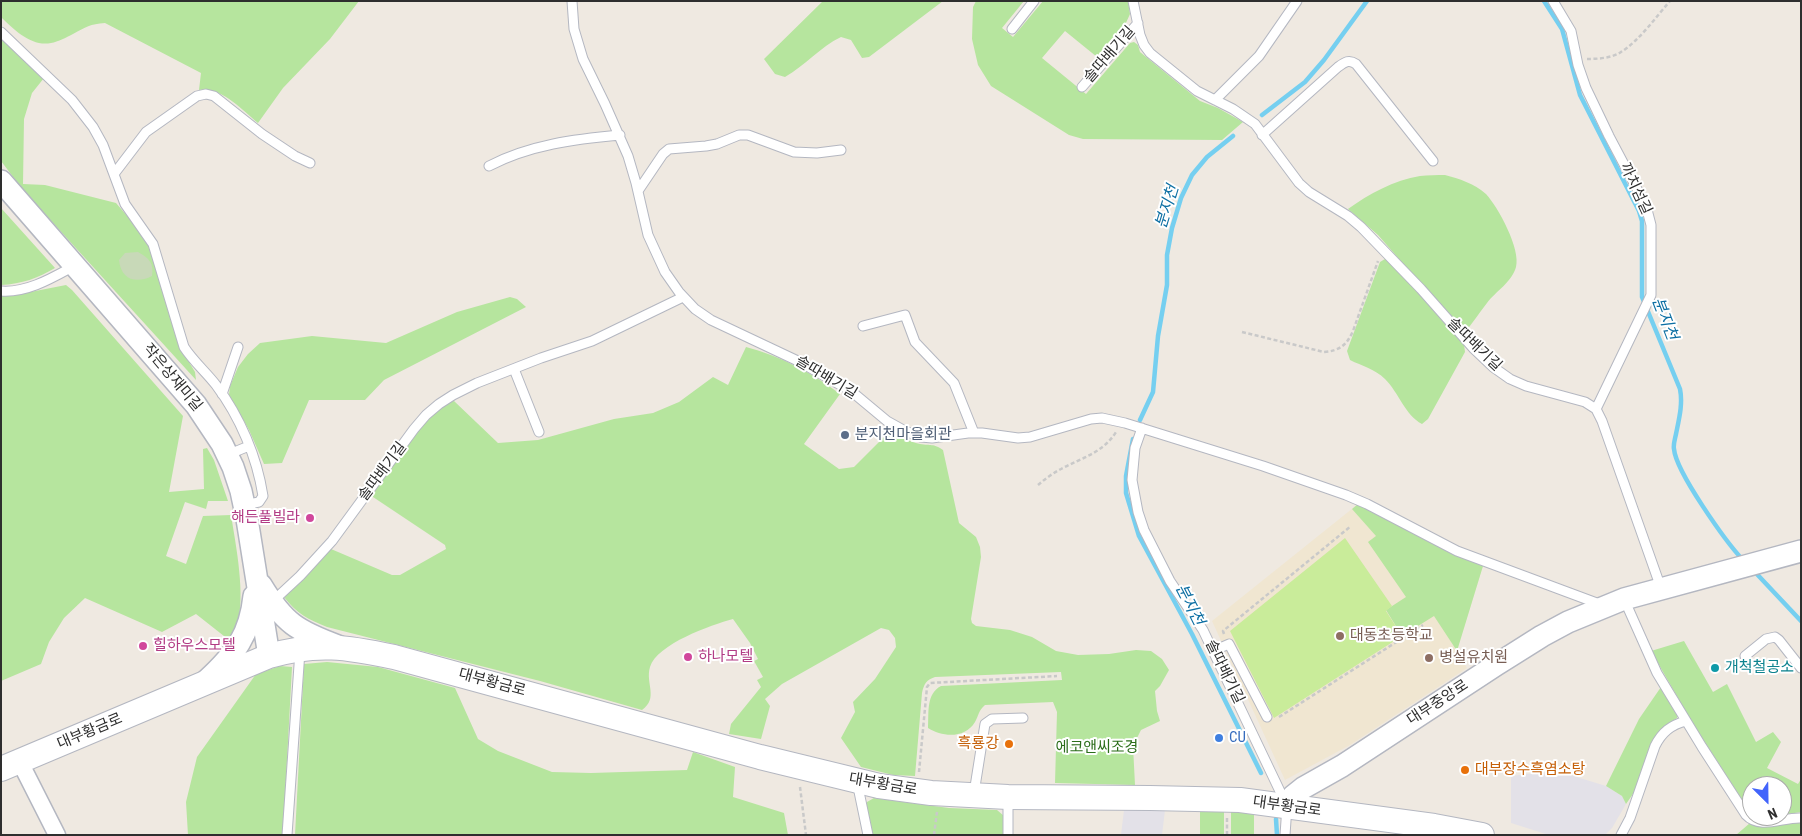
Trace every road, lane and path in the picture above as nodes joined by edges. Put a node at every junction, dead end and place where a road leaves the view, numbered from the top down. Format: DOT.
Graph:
graph roads {
  1 [pos="572,1"];
  2 [pos="1034,1"];
  3 [pos="1133,1"];
  4 [pos="1297,1"];
  5 [pos="1553,1"];
  6 [pos="1670,1"];
  7 [pos="1138,23"];
  8 [pos="1012,28"];
  9 [pos="1,32"];
  10 [pos="1577,56"];
  11 [pos="1082,87"];
  12 [pos="1215,100"];
  13 [pos="620,135"];
  14 [pos="1262,135"];
  15 [pos="841,150"];
  16 [pos="1433,162"];
  17 [pos="310,163"];
  18 [pos="489,166"];
  19 [pos="114,174"];
  20 [pos="1,181"];
  21 [pos="638,191"];
  22 [pos="1382,248"];
  23 [pos="74,266"];
  24 [pos="1,291"];
  25 [pos="683,297"];
  26 [pos="863,326"];
  27 [pos="1242,332"];
  28 [pos="238,346"];
  29 [pos="514,369"];
  30 [pos="222,394"];
  31 [pos="1596,409"];
  32 [pos="1121,422"];
  33 [pos="1142,428"];
  34 [pos="539,432"];
  35 [pos="974,433"];
  36 [pos="249,446"];
  37 [pos="227,455"];
  38 [pos="1038,485"];
  39 [pos="244,505"];
  40 [pos="1351,526"];
  41 [pos="1801,551"];
  42 [pos="256,576"];
  43 [pos="1661,588"];
  44 [pos="272,602"];
  45 [pos="1615,603"];
  46 [pos="1423,625"];
  47 [pos="1229,644"];
  48 [pos="341,647"];
  49 [pos="300,648"];
  50 [pos="1213,651"];
  51 [pos="269,656"];
  52 [pos="1745,656"];
  53 [pos="1801,668"];
  54 [pos="1057,676"];
  55 [pos="204,683"];
  56 [pos="1267,717"];
  57 [pos="1023,718"];
  58 [pos="1686,721"];
  59 [pos="11,766"];
  60 [pos="801,768"];
  61 [pos="857,781"];
  62 [pos="918,781"];
  63 [pos="940,794"];
  64 [pos="973,795"];
  65 [pos="1008,797"];
  66 [pos="1287,806"];
  67 [pos="1227,818"];
  68 [pos="1801,818"];
  69 [pos="57,835"];
  70 [pos="287,835"];
  71 [pos="806,835"];
  72 [pos="868,835"];
  73 [pos="934,835"];
  74 [pos="1008,835"];
  75 [pos="1227,835"];
  76 [pos="1285,835"];
  77 [pos="1482,835"];
  78 [pos="1621,835"];
  1 -- 13 [label="lane, 솔따배기길"];
  2 -- 8 [label="lane"];
  3 -- 7 [label="lane, 솔따배기길"];
  4 -- 12 [label="lane"];
  5 -- 10 [label="lane, 까치섬길"];
  6 -- 10 [label="path"];
  7 -- 11 [label="lane, 솔따배기길"];
  7 -- 12 [label="lane, 솔따배기길"];
  9 -- 19 [label="lane, 작은상재미길"];
  10 -- 31 [label="lane, 까치섬길"];
  12 -- 14 [label="lane, 솔따배기길"];
  13 -- 18 [label="lane"];
  13 -- 21 [label="lane, 솔따배기길"];
  14 -- 16 [label="lane"];
  14 -- 22 [label="lane, 솔따배기길"];
  15 -- 21 [label="lane"];
  17 -- 19 [label="lane"];
  19 -- 30 [label="lane, 작은상재미길"];
  20 -- 23 [label="street, 작은상재미길"];
  21 -- 25 [label="lane, 솔따배기길"];
  22 -- 27 [label="path"];
  22 -- 31 [label="lane, 솔따배기길"];
  23 -- 24 [label="lane"];
  23 -- 37 [label="street, 작은상재미길"];
  25 -- 29 [label="lane, 솔따배기길"];
  25 -- 35 [label="lane, 솔따배기길"];
  26 -- 35 [label="lane"];
  28 -- 30 [label="lane, 작은상재미길"];
  29 -- 34 [label="lane"];
  29 -- 44 [label="lane, 솔따배기길"];
  30 -- 36 [label="lane, 작은상재미길"];
  31 -- 43 [label="lane"];
  32 -- 33 [label="lane, 솔따배기길"];
  32 -- 35 [label="lane, 솔따배기길"];
  32 -- 38 [label="path"];
  33 -- 45 [label="lane, 솔따배기길"];
  33 -- 50 [label="lane, 솔따배기길"];
  36 -- 37 [label="lane"];
  36 -- 39 [label="lane, 작은상재미길"];
  37 -- 39 [label="street, 작은상재미길"];
  39 -- 42 [label="street, 작은상재미길"];
  40 -- 47 [label="path"];
  41 -- 43 [label="street, 대부중앙로"];
  42 -- 44 [label="street"];
  42 -- 51 [label="street, 작은상재미길"];
  42 -- 55 [label="street"];
  43 -- 45 [label="street, 대부중앙로"];
  44 -- 48 [label="street"];
  45 -- 58 [label="lane"];
  45 -- 66 [label="street, 대부중앙로"];
  46 -- 56 [label="path"];
  47 -- 50 [label="lane"];
  47 -- 56 [label="lane"];
  48 -- 49 [label="main road, 대부황금로"];
  48 -- 60 [label="main road, 대부황금로"];
  49 -- 51 [label="main road, 대부황금로"];
  49 -- 70 [label="lane"];
  50 -- 66 [label="lane, 솔따배기길"];
  51 -- 55 [label="main road, 대부황금로"];
  52 -- 53 [label="lane"];
  54 -- 62 [label="path"];
  55 -- 59 [label="main road, 대부황금로"];
  57 -- 64 [label="lane"];
  58 -- 68 [label="lane"];
  58 -- 78 [label="lane"];
  59 -- 69 [label="street, 대부황금로"];
  60 -- 61 [label="main road, 대부황금로"];
  60 -- 71 [label="path"];
  61 -- 63 [label="main road, 대부황금로"];
  61 -- 72 [label="lane"];
  63 -- 64 [label="main road, 대부황금로"];
  63 -- 73 [label="path"];
  64 -- 65 [label="main road, 대부황금로"];
  65 -- 66 [label="main road, 대부황금로"];
  65 -- 74 [label="lane"];
  66 -- 76 [label="lane"];
  66 -- 77 [label="main road, 대부황금로"];
  67 -- 75 [label="path"];
}
